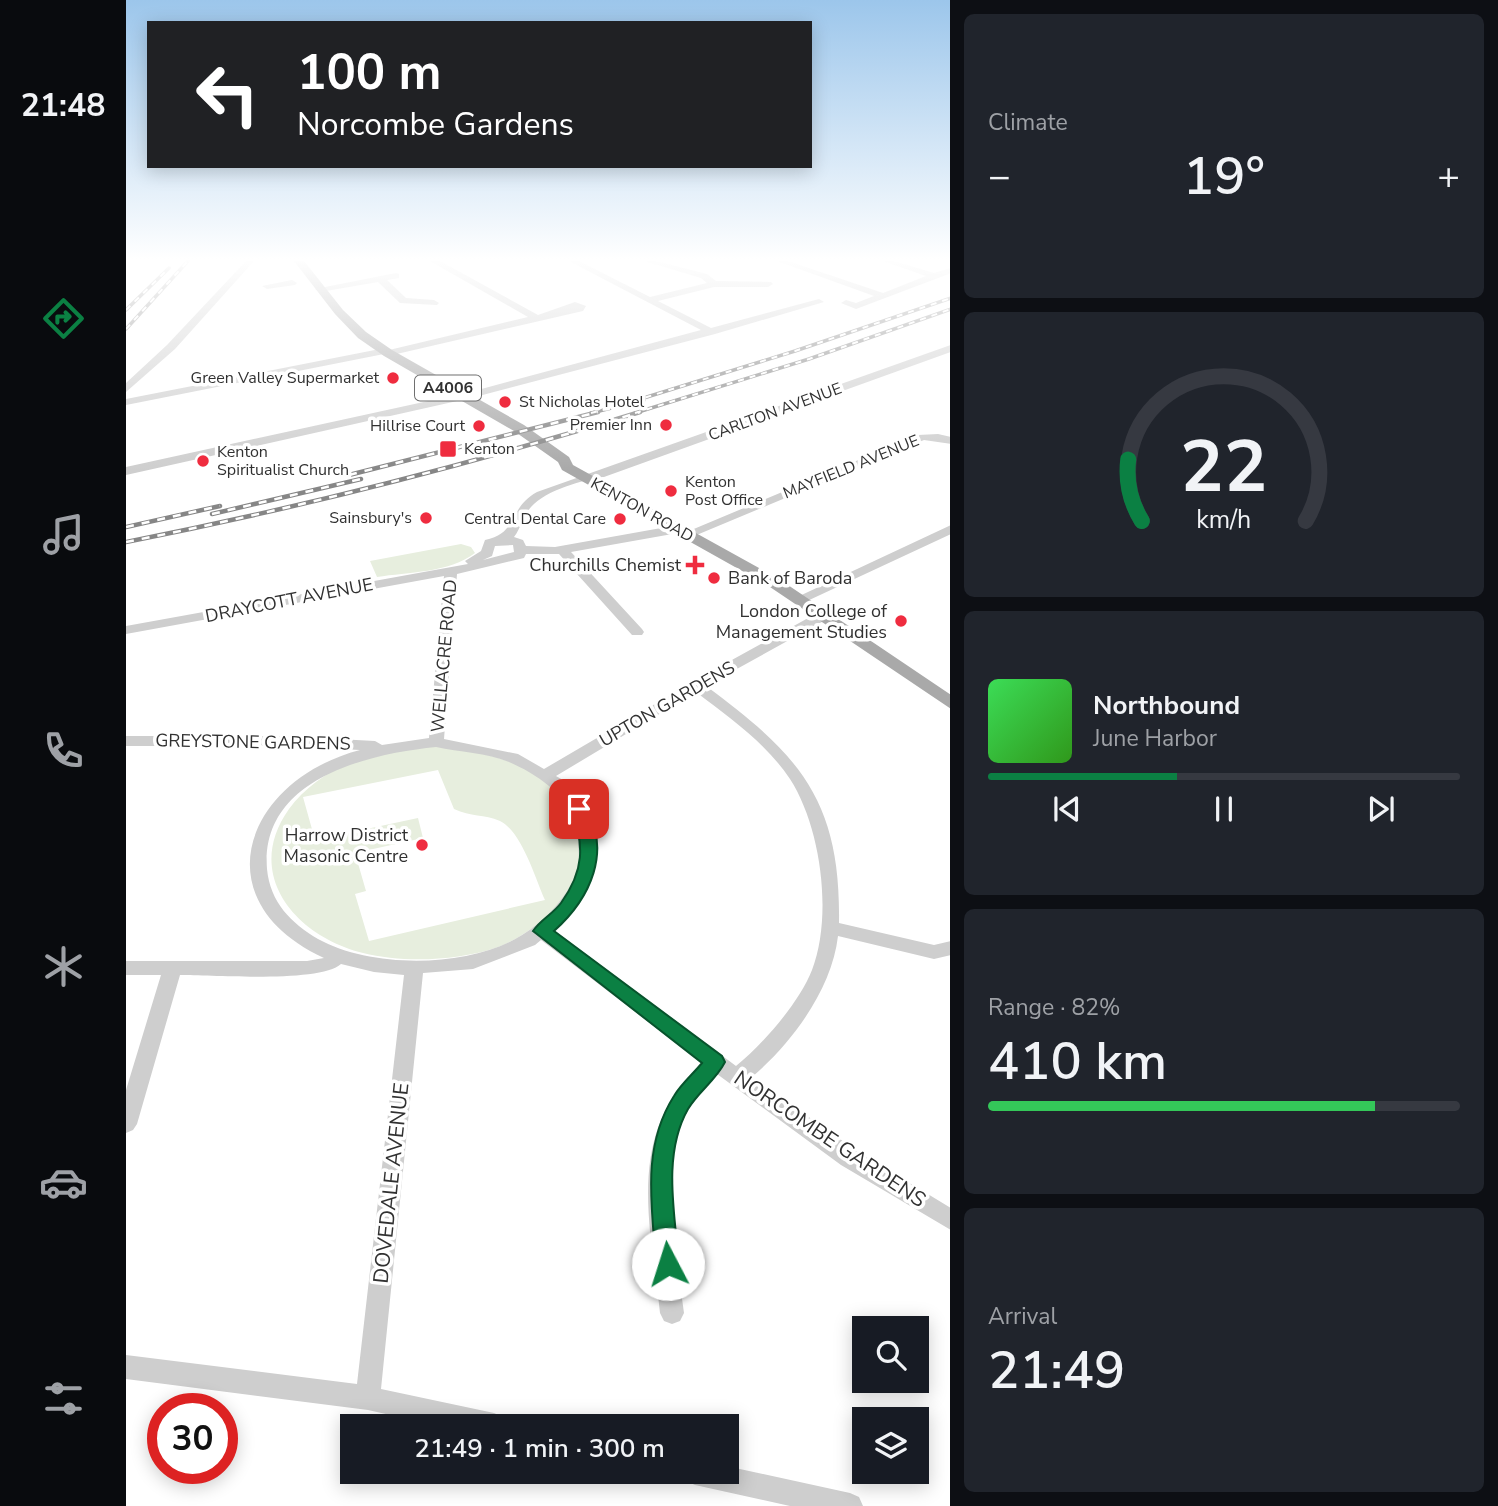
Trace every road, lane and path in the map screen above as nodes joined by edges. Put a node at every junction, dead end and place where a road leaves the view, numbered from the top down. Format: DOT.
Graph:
graph roads {
  1 [pos="186,331"];
  2 [pos="361,331"];
  3 [pos="478,331"];
  4 [pos="712,332"];
  5 [pos="950,348"];
  6 [pos="387,352"];
  7 [pos="126,388"];
  8 [pos="463,397"];
  9 [pos="126,402"];
  10 [pos="950,441"];
  11 [pos="565,464"];
  12 [pos="126,471"];
  13 [pos="596,478"];
  14 [pos="552,489"];
  15 [pos="950,529"];
  16 [pos="678,530"];
  17 [pos="695,531"];
  18 [pos="936,535"];
  19 [pos="503,540"];
  20 [pos="950,545"];
  21 [pos="520,547"];
  22 [pos="562,550"];
  23 [pos="487,553"];
  24 [pos="725,554"];
  25 [pos="501,558"];
  26 [pos="452,573"];
  27 [pos="800,599"];
  28 [pos="824,615"];
  29 [pos="126,630"];
  30 [pos="637,632"];
  31 [pos="697,686"];
  32 [pos="950,704"];
  33 [pos="126,741"];
  34 [pos="436,742"];
  35 [pos="379,748"];
  36 [pos="547,775"];
  37 [pos="828,926"];
  38 [pos="542,931"];
  39 [pos="950,948"];
  40 [pos="338,956"];
  41 [pos="126,968"];
  42 [pos="173,968"];
  43 [pos="414,969"];
  44 [pos="715,1062"];
  45 [pos="738,1077"];
  46 [pos="126,1124"];
  47 [pos="950,1220"];
  48 [pos="671,1313"];
  49 [pos="126,1367"];
  50 [pos="368,1398"];
  51 [pos="440,1414"];
  52 [pos="739,1482"];
  53 [pos="850,1506"];
  1 -- 7 [label="street"];
  2 -- 6 [label="main road, KENTON ROAD / A4006"];
  3 -- 6 [label="street"];
  4 -- 8 [label="street"];
  5 -- 13 [label="street, CARLTON AVENUE"];
  6 -- 8 [label="main road, KENTON ROAD / A4006"];
  6 -- 9 [label="street"];
  8 -- 11 [label="main road, KENTON ROAD / A4006"];
  8 -- 12 [label="street"];
  10 -- 17 [label="street, MAYFIELD AVENUE"];
  11 -- 13 [label="main road, KENTON ROAD / A4006"];
  11 -- 14 [label="street"];
  13 -- 14 [label="street"];
  13 -- 16 [label="main road, KENTON ROAD / A4006"];
  13 -- 17 [label="main road, KENTON ROAD / A4006"];
  13 -- 21 [label="street"];
  14 -- 19 [label="street"];
  15 -- 18 [label="street"];
  16 -- 22 [label="street, DRAYCOTT AVENUE"];
  16 -- 24 [label="main road, KENTON ROAD / A4006"];
  17 -- 24 [label="main road, KENTON ROAD / A4006"];
  18 -- 20 [label="street"];
  18 -- 27 [label="street"];
  19 -- 21 [label="street, DRAYCOTT AVENUE"];
  19 -- 23 [label="street, DRAYCOTT AVENUE"];
  21 -- 22 [label="street, DRAYCOTT AVENUE"];
  21 -- 25 [label="street, DRAYCOTT AVENUE"];
  22 -- 30 [label="street"];
  23 -- 25 [label="street"];
  23 -- 26 [label="street, DRAYCOTT AVENUE"];
  24 -- 27 [label="main road, KENTON ROAD / A4006"];
  25 -- 26 [label="street, DRAYCOTT AVENUE"];
  26 -- 29 [label="street, DRAYCOTT AVENUE"];
  26 -- 34 [label="street, WELLACRE ROAD"];
  27 -- 28 [label="main road, KENTON ROAD / A4006"];
  28 -- 31 [label="street, UPTON GARDENS"];
  28 -- 32 [label="main road, KENTON ROAD / A4006"];
  31 -- 36 [label="street, UPTON GARDENS"];
  31 -- 37 [label="street"];
  33 -- 35 [label="street, GREYSTONE GARDENS"];
  34 -- 35 [label="street"];
  34 -- 36 [label="street"];
  35 -- 40 [label="street"];
  36 -- 38 [label="street"];
  37 -- 39 [label="street"];
  37 -- 45 [label="street"];
  38 -- 43 [label="street"];
  38 -- 44 [label="street, NORCOMBE GARDENS"];
  40 -- 42 [label="street"];
  40 -- 43 [label="street"];
  41 -- 42 [label="street"];
  42 -- 46 [label="street"];
  43 -- 50 [label="street, DOVEDALE AVENUE"];
  44 -- 45 [label="street, NORCOMBE GARDENS"];
  44 -- 48 [label="street"];
  45 -- 47 [label="street, NORCOMBE GARDENS"];
  49 -- 50 [label="street"];
  50 -- 51 [label="street"];
  52 -- 53 [label="street"];
}
